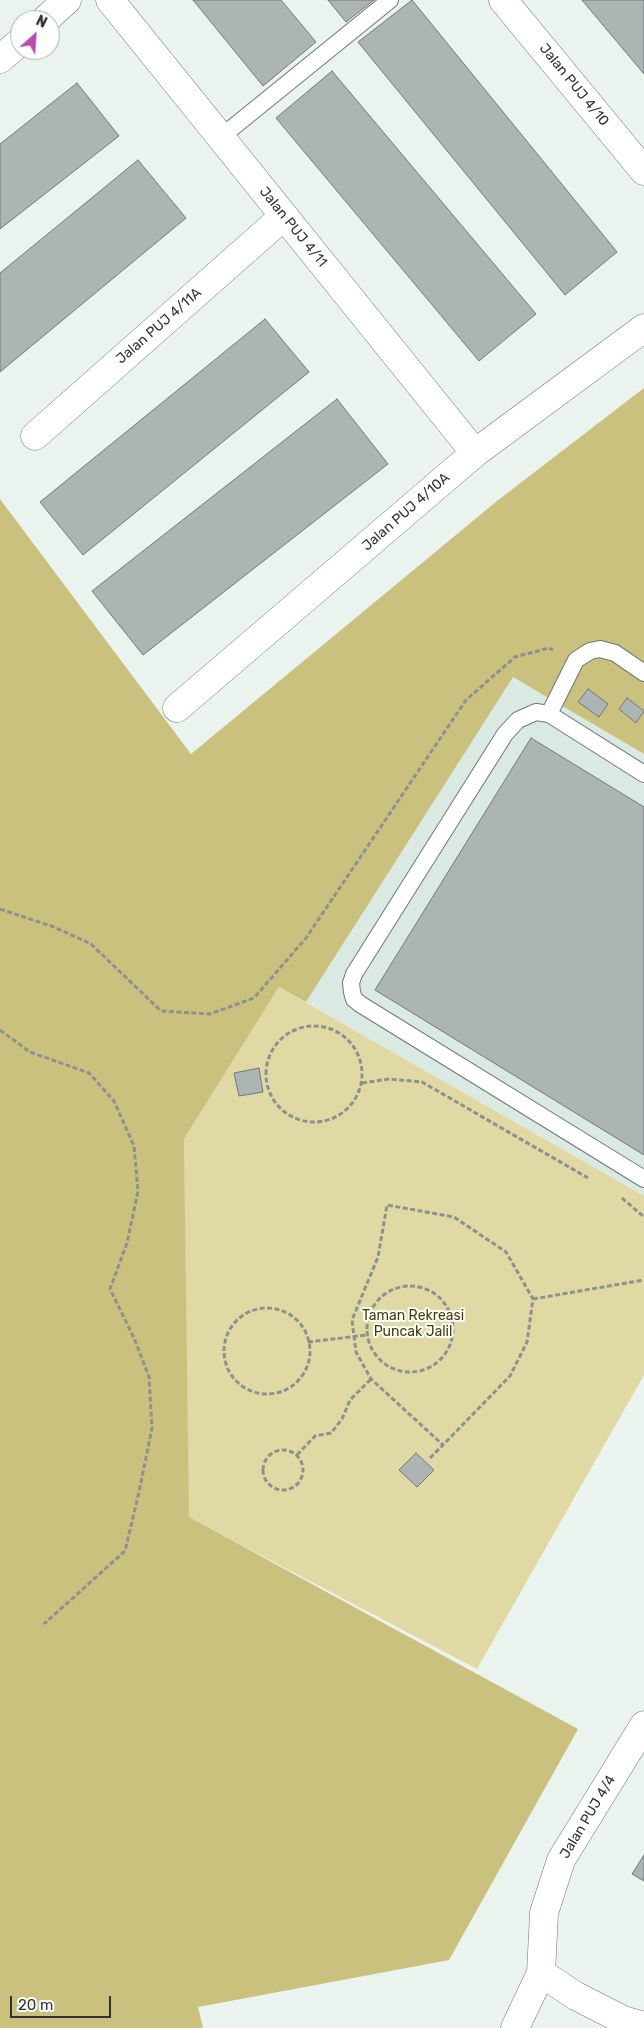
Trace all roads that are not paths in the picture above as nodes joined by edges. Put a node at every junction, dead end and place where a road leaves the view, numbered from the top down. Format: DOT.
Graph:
graph roads {
  1 [pos="68,0"];
  2 [pos="110,0"];
  3 [pos="390,0"];
  4 [pos="503,0"];
  5 [pos="56,10"];
  6 [pos="10,50"];
  7 [pos="0,59"];
  8 [pos="221,137"];
  9 [pos="644,171"];
  10 [pos="284,216"];
  11 [pos="644,328"];
  12 [pos="35,436"];
  13 [pos="475,453"];
  14 [pos="644,673"];
  15 [pos="177,708"];
  16 [pos="549,714"];
  17 [pos="644,774"];
  18 [pos="644,1180"];
  19 [pos="644,1726"];
  20 [pos="541,1973"];
  21 [pos="644,2026"];
  22 [pos="515,2028"];
  1 -- 5 [label="street"];
  2 -- 8 [label="street, Jalan PUJ 4/11"];
  3 -- 8 [label="lane"];
  4 -- 9 [label="street, Jalan PUJ 4/10"];
  6 -- 7 [label="street"];
  8 -- 10 [label="street, Jalan PUJ 4/11"];
  10 -- 12 [label="street, Jalan PUJ 4/11A"];
  10 -- 13 [label="street, Jalan PUJ 4/11"];
  11 -- 13 [label="street, Jalan PUJ 4/10A"];
  13 -- 15 [label="street, Jalan PUJ 4/10A"];
  14 -- 16 [label="lane"];
  16 -- 17 [label="lane"];
  16 -- 18 [label="lane"];
  19 -- 20 [label="street, Jalan PUJ 4/4"];
  20 -- 21 [label="street"];
  20 -- 22 [label="street"];
}
